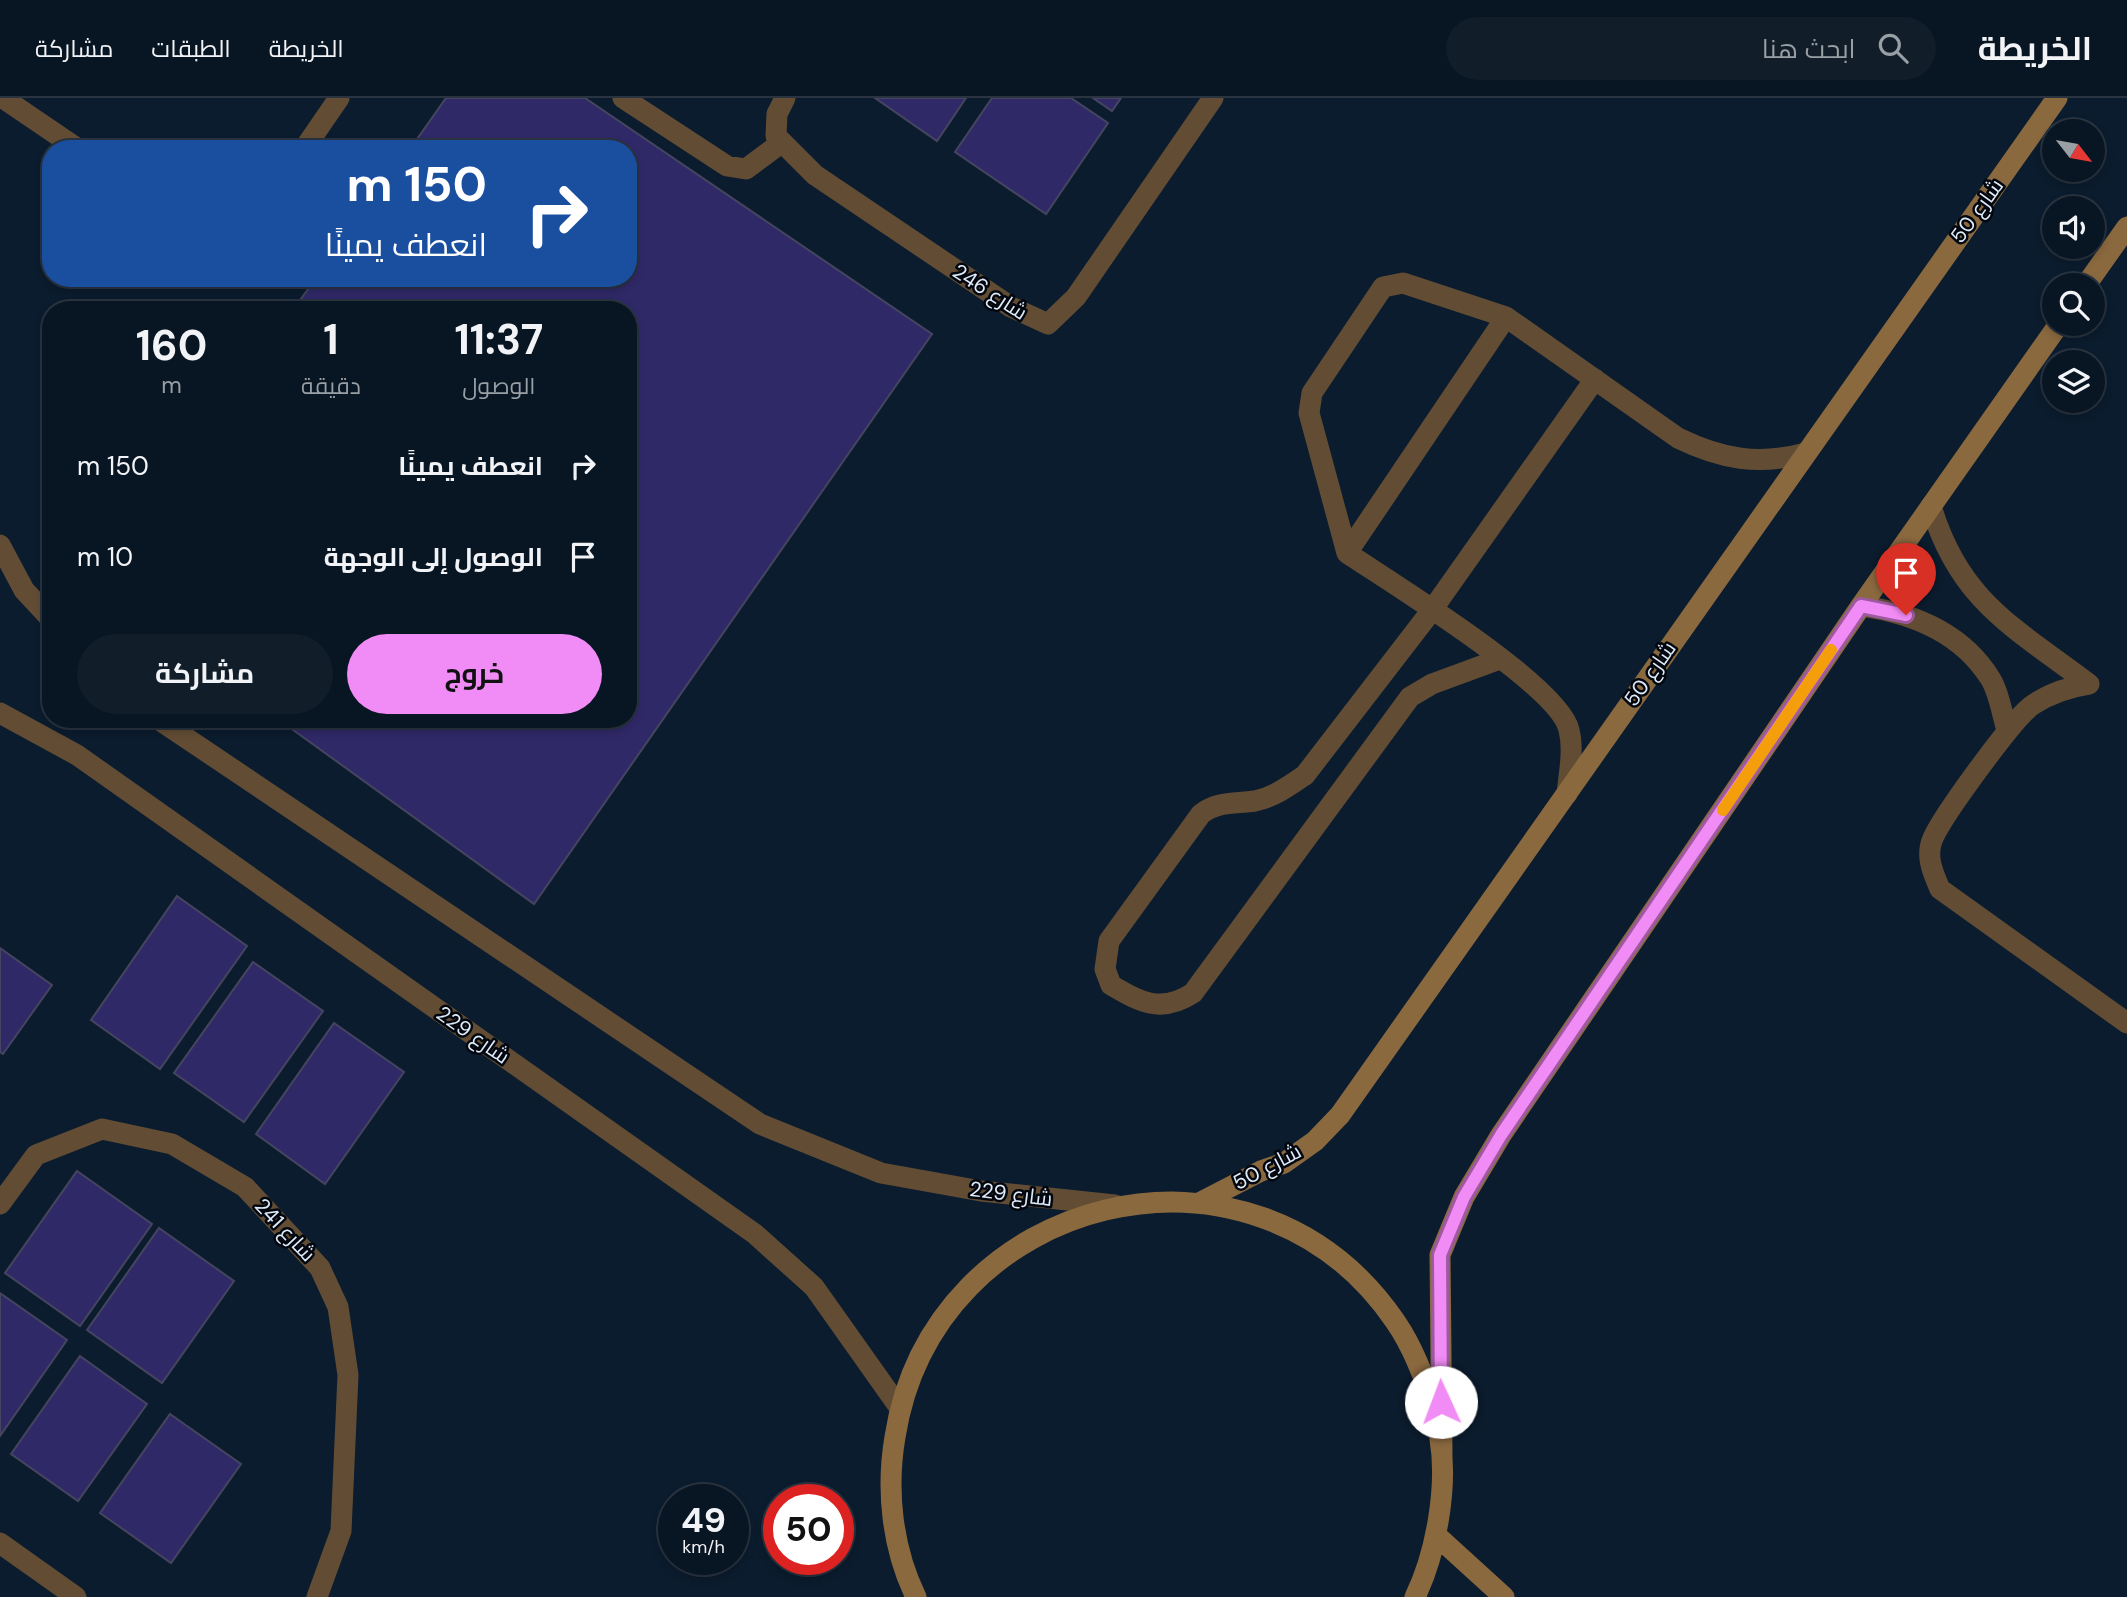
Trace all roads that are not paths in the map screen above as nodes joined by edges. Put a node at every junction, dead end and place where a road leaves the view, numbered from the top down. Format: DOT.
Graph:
graph roads {
  1 [pos="3,98"];
  2 [pos="339,98"];
  3 [pos="622,98"];
  4 [pos="785,98"];
  5 [pos="1213,98"];
  6 [pos="2057,98"];
  7 [pos="65,140"];
  8 [pos="310,140"];
  9 [pos="781,143"];
  10 [pos="2127,227"];
  11 [pos="2094,273"];
  12 [pos="1506,317"];
  13 [pos="2051,336"];
  14 [pos="1595,379"];
  15 [pos="1805,453"];
  16 [pos="1931,506"];
  17 [pos="0,545"];
  18 [pos="1347,553"];
  19 [pos="1861,606"];
  20 [pos="42,609"];
  21 [pos="1432,610"];
  22 [pos="1500,659"];
  23 [pos="0,713"];
  24 [pos="171,728"];
  25 [pos="2007,730"];
  26 [pos="1567,794"];
  27 [pos="2127,1023"];
  28 [pos="1200,1202"];
  29 [pos="0,1204"];
  30 [pos="1115,1205"];
  31 [pos="899,1407"];
  32 [pos="1442,1453"];
  33 [pos="1437,1536"];
  34 [pos="0,1543"];
  35 [pos="914,1596"];
  36 [pos="76,1597"];
  37 [pos="317,1597"];
  38 [pos="1415,1597"];
  39 [pos="1504,1597"];
  1 -- 7 [label="street"];
  2 -- 8 [label="street"];
  3 -- 9 [label="street"];
  4 -- 9 [label="street"];
  5 -- 9 [label="street, شارع 246"];
  6 -- 15 [label="main road, شارع 50"];
  10 -- 11 [label="main road"];
  12 -- 14 [label="street"];
  12 -- 18 [label="street"];
  12 -- 18 [label="street"];
  13 -- 16 [label="main road"];
  14 -- 15 [label="street"];
  14 -- 21 [label="street"];
  15 -- 26 [label="main road, شارع 50"];
  16 -- 19 [label="main road"];
  16 -- 25 [label="street"];
  17 -- 20 [label="street"];
  18 -- 21 [label="street"];
  19 -- 25 [label="street"];
  19 -- 32 [label="main road"];
  21 -- 22 [label="street"];
  21 -- 22 [label="street"];
  22 -- 26 [label="street"];
  23 -- 31 [label="street, شارع 229"];
  24 -- 30 [label="street, شارع 229"];
  25 -- 27 [label="street"];
  26 -- 28 [label="main road, شارع 50"];
  28 -- 30 [label="main road"];
  28 -- 32 [label="main road"];
  29 -- 37 [label="street, شارع 241"];
  30 -- 31 [label="main road"];
  31 -- 35 [label="main road"];
  32 -- 33 [label="main road"];
  33 -- 38 [label="main road"];
  33 -- 39 [label="main road"];
  34 -- 36 [label="street"];
}
